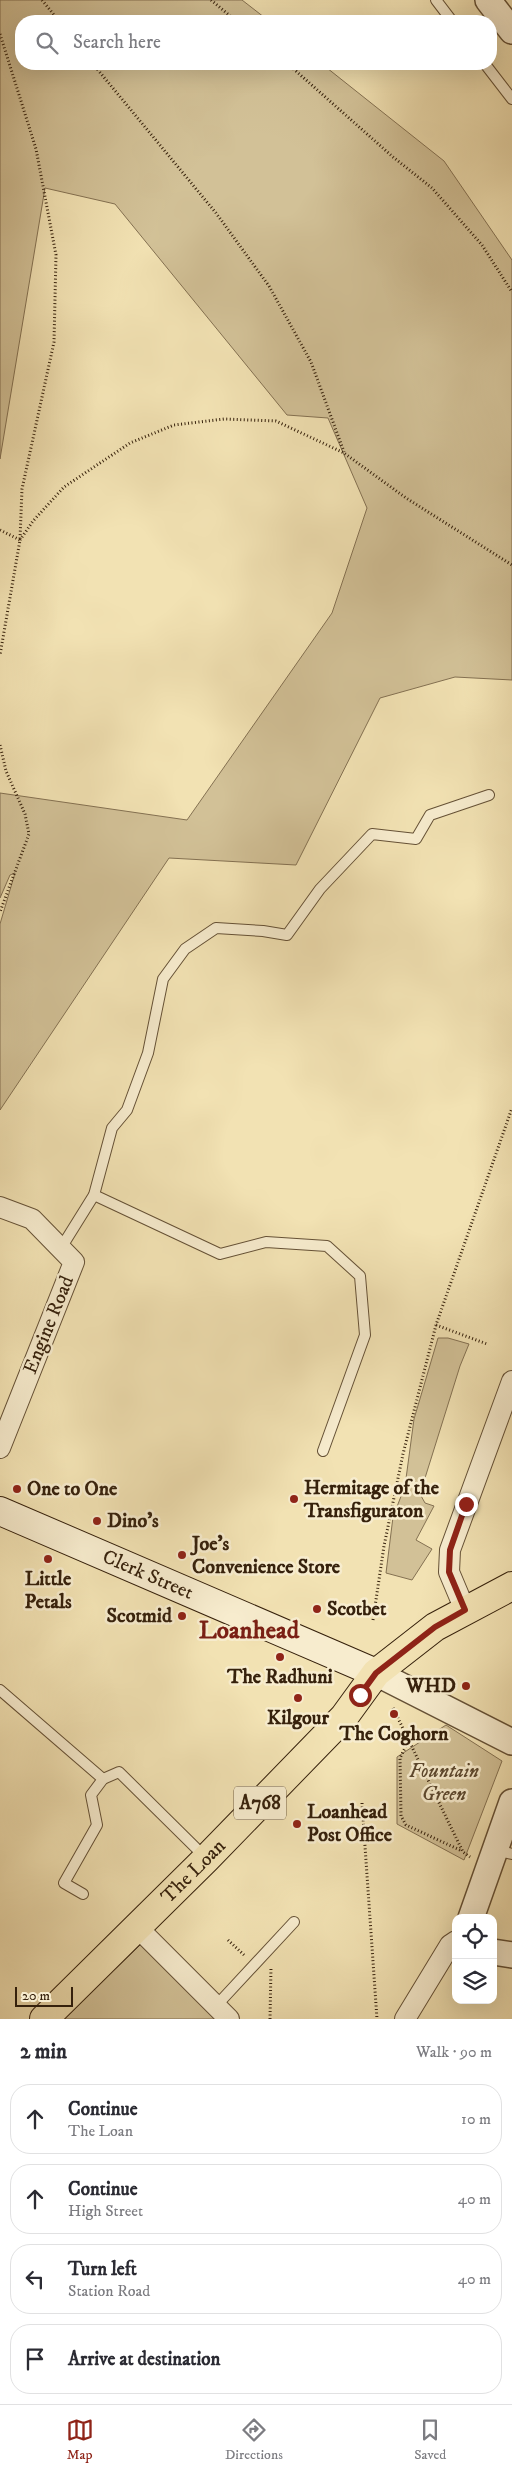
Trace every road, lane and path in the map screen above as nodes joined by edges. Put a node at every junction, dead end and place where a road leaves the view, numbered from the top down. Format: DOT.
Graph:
graph roads {
  1 [pos="42,0"];
  2 [pos="211,0"];
  3 [pos="436,0"];
  4 [pos="488,0"];
  5 [pos="54,15"];
  6 [pos="229,15"];
  7 [pos="447,15"];
  8 [pos="512,32"];
  9 [pos="0,34"];
  10 [pos="99,70"];
  11 [pos="295,70"];
  12 [pos="490,70"];
  13 [pos="512,99"];
  14 [pos="512,292"];
  15 [pos="344,453"];
  16 [pos="0,530"];
  17 [pos="20,540"];
  18 [pos="512,565"];
  19 [pos="0,656"];
  20 [pos="0,745"];
  21 [pos="489,795"];
  22 [pos="0,912"];
  23 [pos="512,1108"];
  24 [pos="94,1195"];
  25 [pos="0,1207"];
  26 [pos="61,1248"];
  27 [pos="436,1325"];
  28 [pos="487,1344"];
  29 [pos="512,1381"];
  30 [pos="0,1448"];
  31 [pos="322,1451"];
  32 [pos="0,1511"];
  33 [pos="512,1586"];
  34 [pos="465,1610"];
  35 [pos="373,1620"];
  36 [pos="376,1673"];
  37 [pos="0,1690"];
  38 [pos="393,1706"];
  39 [pos="410,1739"];
  40 [pos="512,1742"];
  41 [pos="103,1779"];
  42 [pos="512,1802"];
  43 [pos="362,1803"];
  44 [pos="463,1852"];
  45 [pos="504,1852"];
  46 [pos="206,1859"];
  47 [pos="487,1873"];
  48 [pos="83,1894"];
  49 [pos="472,1914"];
  50 [pos="294,1922"];
  51 [pos="137,1927"];
  52 [pos="228,1940"];
  53 [pos="452,1944"];
  54 [pos="271,1947"];
  55 [pos="497,1953"];
  56 [pos="512,1956"];
  57 [pos="254,1965"];
  58 [pos="222,2012"];
  59 [pos="44,2019"];
  60 [pos="270,2019"];
  61 [pos="377,2019"];
  62 [pos="405,2019"];
  1 -- 5 [label="path"];
  2 -- 6 [label="path"];
  3 -- 7 [label="lane"];
  4 -- 8 [label="street"];
  9 -- 17 [label="path"];
  10 -- 15 [label="path"];
  11 -- 14 [label="path"];
  12 -- 13 [label="lane"];
  15 -- 17 [label="path"];
  15 -- 18 [label="path"];
  16 -- 17 [label="path"];
  17 -- 19 [label="path"];
  20 -- 22 [label="path"];
  21 -- 24 [label="lane"];
  23 -- 27 [label="path"];
  24 -- 26 [label="lane"];
  24 -- 31 [label="lane"];
  25 -- 26 [label="street, Engine Road"];
  26 -- 30 [label="street, Engine Road"];
  27 -- 28 [label="path"];
  27 -- 35 [label="path"];
  29 -- 34 [label="street"];
  32 -- 36 [label="main road, Clerk Street"];
  33 -- 34 [label="main road, A768"];
  34 -- 36 [label="main road, A768"];
  36 -- 40 [label="street, Clerk Street"];
  36 -- 46 [label="main road, The Loan / A768"];
  37 -- 41 [label="lane"];
  38 -- 39 [label="path"];
  39 -- 44 [label="path"];
  39 -- 44 [label="path"];
  41 -- 46 [label="lane"];
  41 -- 48 [label="lane"];
  42 -- 45 [label="street"];
  43 -- 61 [label="path"];
  44 -- 47 [label="path"];
  45 -- 47 [label="street"];
  46 -- 51 [label="main road, The Loan / A768"];
  47 -- 49 [label="street"];
  50 -- 54 [label="lane"];
  51 -- 58 [label="street"];
  51 -- 59 [label="main road, The Loan / A768"];
  52 -- 57 [label="path"];
  53 -- 62 [label="street"];
  54 -- 57 [label="lane"];
  54 -- 60 [label="path"];
  55 -- 56 [label="street"];
  57 -- 58 [label="lane"];
}
